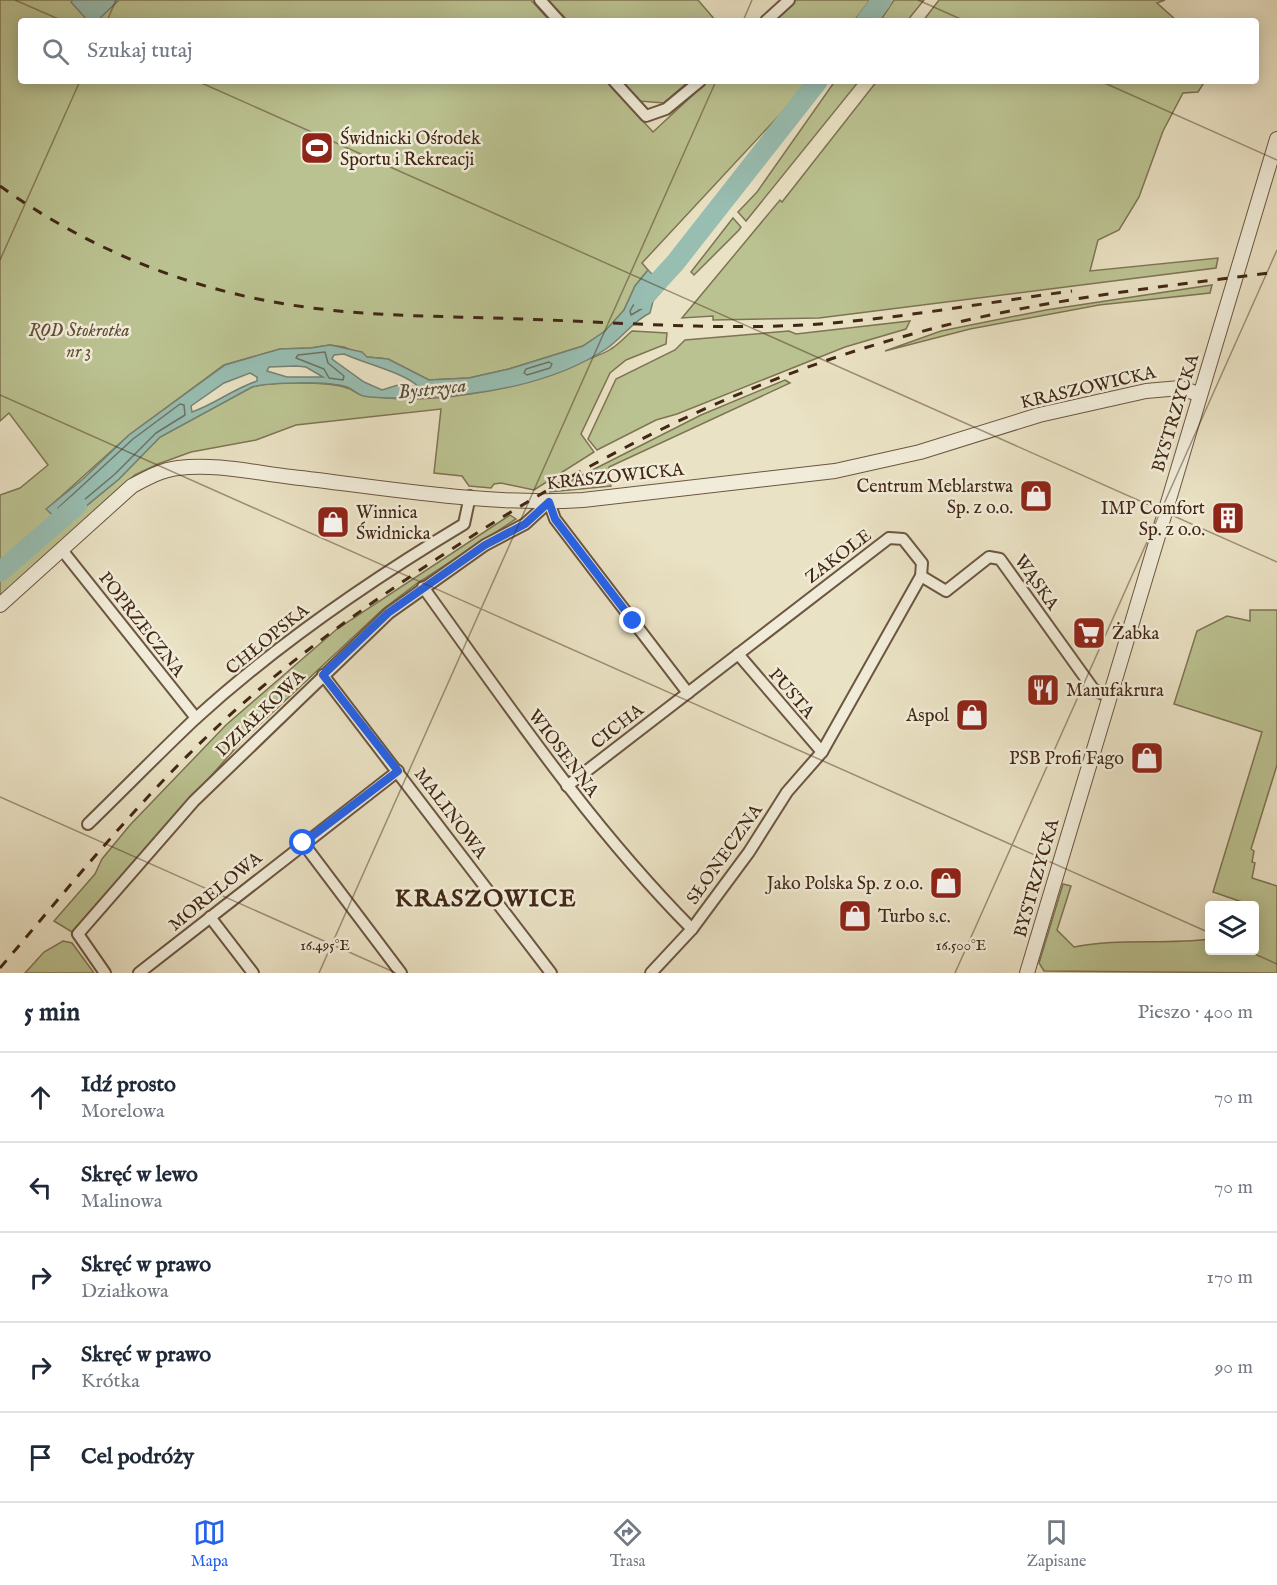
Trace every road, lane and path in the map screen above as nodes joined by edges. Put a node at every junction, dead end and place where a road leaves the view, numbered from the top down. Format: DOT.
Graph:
graph roads {
  1 [pos="540,0"];
  2 [pos="789,0"];
  3 [pos="556,18"];
  4 [pos="769,18"];
  5 [pos="617,84"];
  6 [pos="696,84"];
  7 [pos="1277,139"];
  8 [pos="1199,394"];
  9 [pos="470,496"];
  10 [pos="549,502"];
  11 [pos="62,550"];
  12 [pos="921,576"];
  13 [pos="423,587"];
  14 [pos="0,605"];
  15 [pos="738,654"];
  16 [pos="323,675"];
  17 [pos="688,693"];
  18 [pos="1108,696"];
  19 [pos="196,718"];
  20 [pos="822,752"];
  21 [pos="398,771"];
  22 [pos="567,786"];
  23 [pos="88,824"];
  24 [pos="303,843"];
  25 [pos="210,917"];
  26 [pos="692,928"];
  27 [pos="105,973"];
  28 [pos="139,973"];
  29 [pos="253,973"];
  30 [pos="400,973"];
  31 [pos="551,973"];
  32 [pos="651,973"];
  33 [pos="1027,973"];
  1 -- 3 [label="street"];
  2 -- 4 [label="street"];
  5 -- 6 [label="street"];
  7 -- 8 [label="street, BYSTRZYCKA"];
  8 -- 10 [label="street, KRASZOWICKA"];
  8 -- 18 [label="street, BYSTRZYCKA"];
  9 -- 10 [label="street, KRASZOWICKA"];
  9 -- 11 [label="street, KRASZOWICKA"];
  9 -- 19 [label="street, CHŁOPSKA"];
  10 -- 13 [label="street, DZIAŁKOWA"];
  10 -- 17 [label="street"];
  11 -- 14 [label="street, KRASZOWICKA"];
  11 -- 19 [label="street, POPRZECZNA"];
  12 -- 15 [label="street, ZAKOLE"];
  12 -- 18 [label="street, WĄSKA"];
  12 -- 20 [label="street"];
  13 -- 16 [label="street, DZIAŁKOWA"];
  13 -- 22 [label="street, WIOSENNA"];
  15 -- 17 [label="street, ZAKOLE"];
  15 -- 20 [label="street, PUSTA"];
  16 -- 21 [label="street, MALINOWA"];
  16 -- 27 [label="street, DZIAŁKOWA"];
  17 -- 22 [label="street, CICHA"];
  18 -- 33 [label="street, BYSTRZYCKA"];
  19 -- 23 [label="street, CHŁOPSKA"];
  20 -- 26 [label="street, SŁONECZNA"];
  21 -- 24 [label="street, MORELOWA"];
  21 -- 31 [label="street, MALINOWA"];
  22 -- 26 [label="street, WIOSENNA"];
  24 -- 25 [label="street, MORELOWA"];
  24 -- 30 [label="street"];
  25 -- 28 [label="street, MORELOWA"];
  25 -- 29 [label="street"];
  26 -- 32 [label="street, SŁONECZNA"];
}
